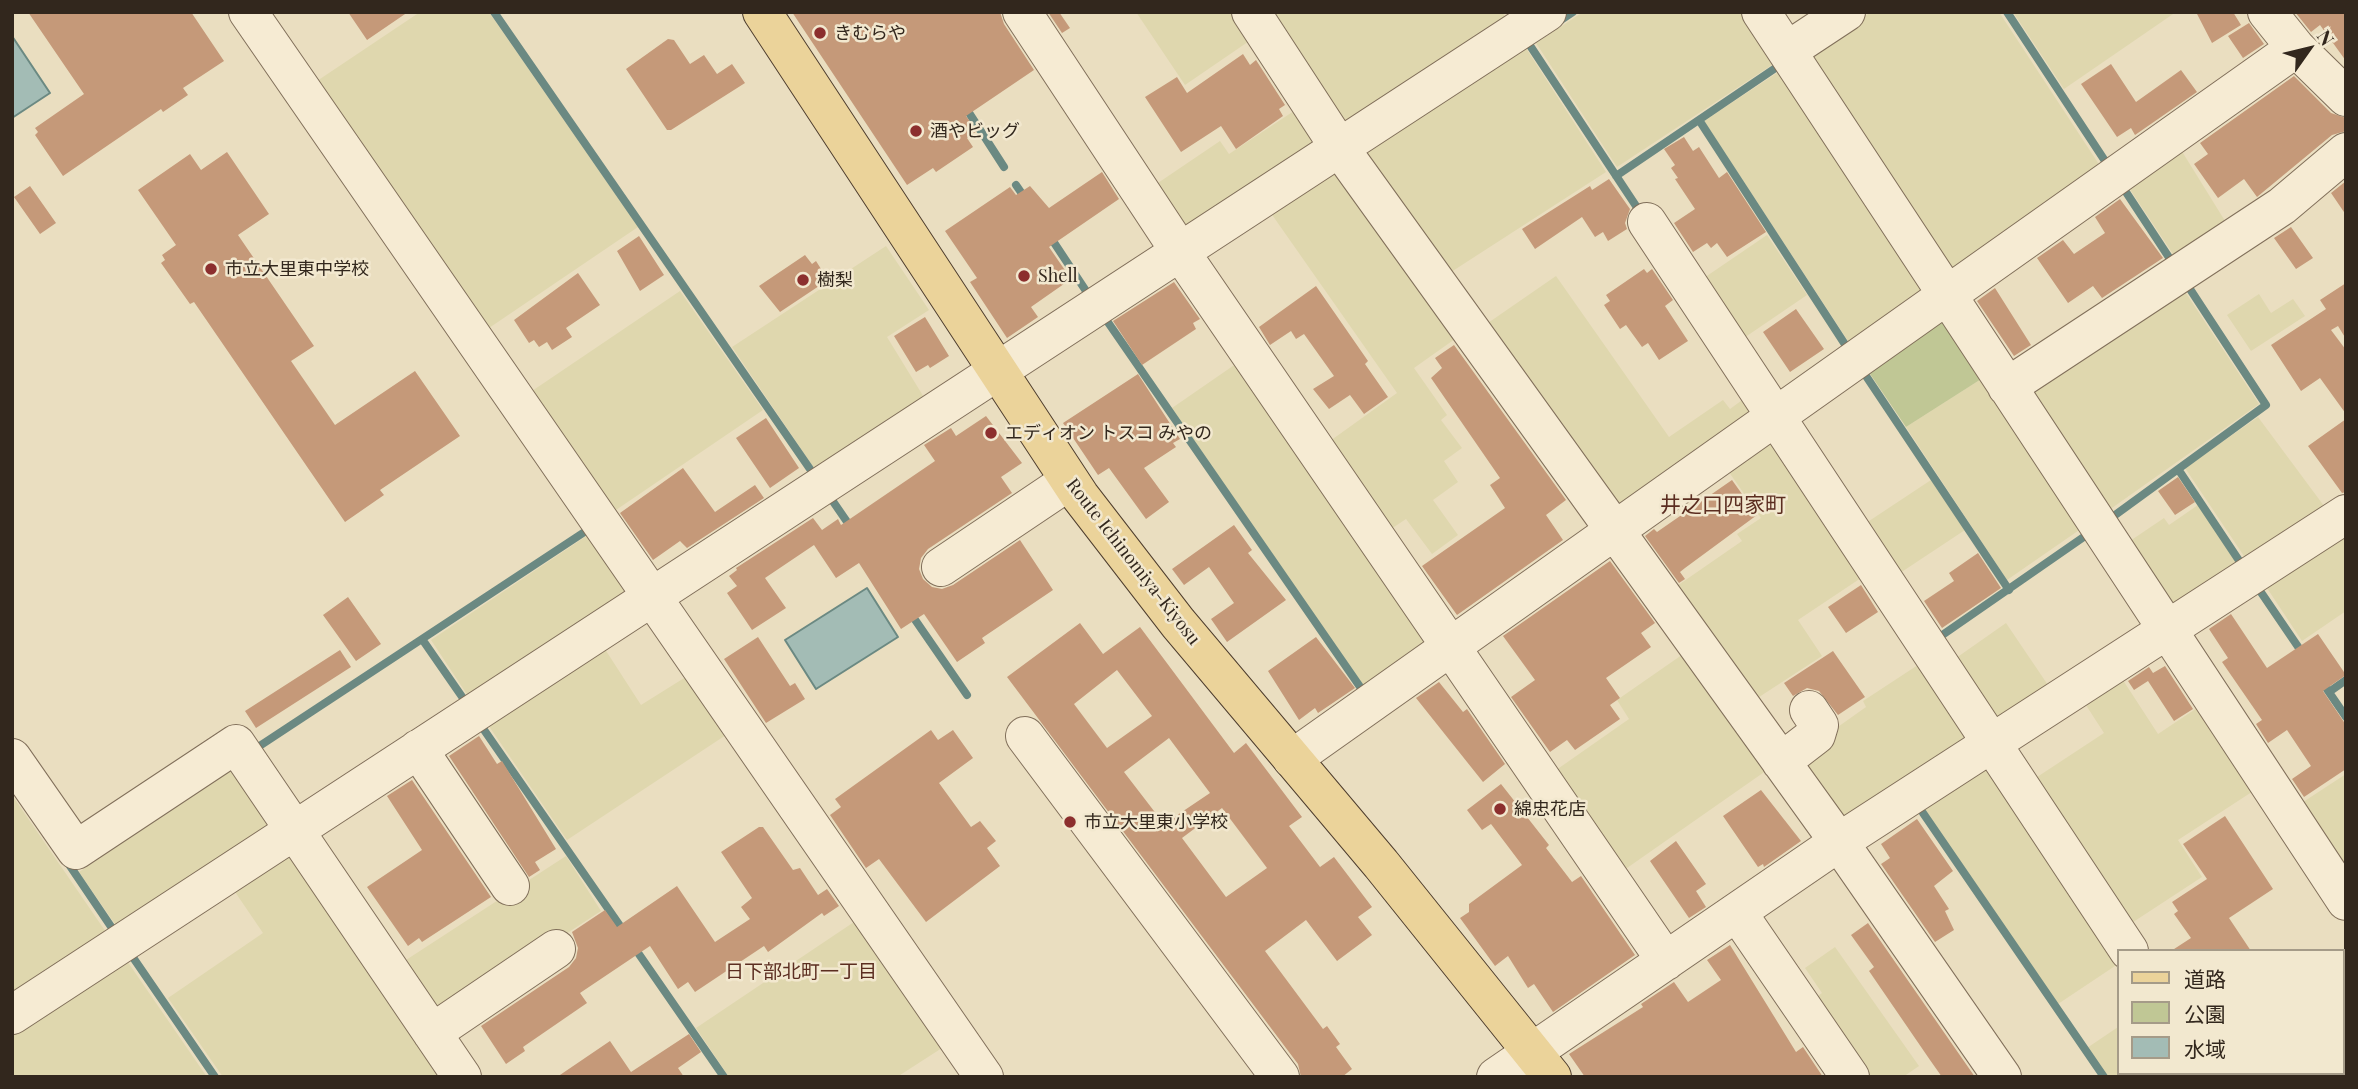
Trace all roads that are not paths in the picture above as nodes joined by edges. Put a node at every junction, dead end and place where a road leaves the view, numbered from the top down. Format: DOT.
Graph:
graph roads {
  1 [pos="248,12"];
  2 [pos="762,12"];
  3 [pos="1022,12"];
  4 [pos="1251,12"];
  5 [pos="1547,12"];
  6 [pos="1761,12"];
  7 [pos="1846,12"];
  8 [pos="2267,12"];
  9 [pos="2296,48"];
  10 [pos="1787,51"];
  11 [pos="2346,97"];
  12 [pos="1339,147"];
  13 [pos="2346,152"];
  14 [pos="1647,222"];
  15 [pos="1180,250"];
  16 [pos="1947,295"];
  17 [pos="995,370"];
  18 [pos="2007,387"];
  19 [pos="1776,417"];
  20 [pos="1069,481"];
  21 [pos="2346,514"];
  22 [pos="1615,531"];
  23 [pos="941,567"];
  24 [pos="649,597"];
  25 [pos="2168,631"];
  26 [pos="1452,646"];
  27 [pos="1809,710"];
  28 [pos="1025,736"];
  29 [pos="1992,744"];
  30 [pos="418,748"];
  31 [pos="12,758"];
  32 [pos="1292,758"];
  33 [pos="1781,762"];
  34 [pos="293,830"];
  35 [pos="1839,842"];
  36 [pos="510,886"];
  37 [pos="2346,901"];
  38 [pos="1737,912"];
  39 [pos="556,949"];
  40 [pos="2128,949"];
  41 [pos="1666,961"];
  42 [pos="12,1015"];
  43 [pos="432,1033"];
  44 [pos="1543,1064"];
  45 [pos="461,1077"];
  46 [pos="984,1077"];
  47 [pos="1280,1077"];
  48 [pos="1496,1077"];
  49 [pos="1850,1077"];
  50 [pos="2002,1077"];
  1 -- 24 [label="street"];
  2 -- 17 [label="main road, Route Ichinomiya-Kiyosu"];
  3 -- 15 [label="street"];
  4 -- 12 [label="street"];
  5 -- 12 [label="street"];
  6 -- 10 [label="street"];
  7 -- 10 [label="street"];
  8 -- 9 [label="street"];
  9 -- 11 [label="street"];
  9 -- 16 [label="street"];
  10 -- 16 [label="street"];
  12 -- 15 [label="street"];
  12 -- 22 [label="street"];
  13 -- 18 [label="street"];
  14 -- 19 [label="street"];
  15 -- 17 [label="street"];
  15 -- 26 [label="street"];
  16 -- 18 [label="street"];
  16 -- 19 [label="street"];
  17 -- 20 [label="main road, Route Ichinomiya-Kiyosu"];
  17 -- 24 [label="street"];
  18 -- 25 [label="street"];
  19 -- 22 [label="street"];
  19 -- 29 [label="street"];
  20 -- 23 [label="street"];
  20 -- 32 [label="main road, Route Ichinomiya-Kiyosu"];
  21 -- 25 [label="street"];
  22 -- 26 [label="street"];
  22 -- 33 [label="street"];
  24 -- 30 [label="street"];
  24 -- 46 [label="street"];
  25 -- 29 [label="street"];
  25 -- 37 [label="street"];
  26 -- 32 [label="street"];
  26 -- 41 [label="street"];
  27 -- 33 [label="street"];
  28 -- 47 [label="street"];
  29 -- 35 [label="street"];
  29 -- 40 [label="street"];
  30 -- 34 [label="street"];
  30 -- 36 [label="street"];
  31 -- 34 [label="street"];
  32 -- 44 [label="main road, Route Ichinomiya-Kiyosu"];
  33 -- 35 [label="street"];
  34 -- 42 [label="street"];
  34 -- 43 [label="street"];
  35 -- 38 [label="street"];
  35 -- 50 [label="street"];
  38 -- 41 [label="street"];
  38 -- 49 [label="street"];
  39 -- 43 [label="street"];
  41 -- 44 [label="street"];
  43 -- 45 [label="street"];
  44 -- 48 [label="street"];
}
